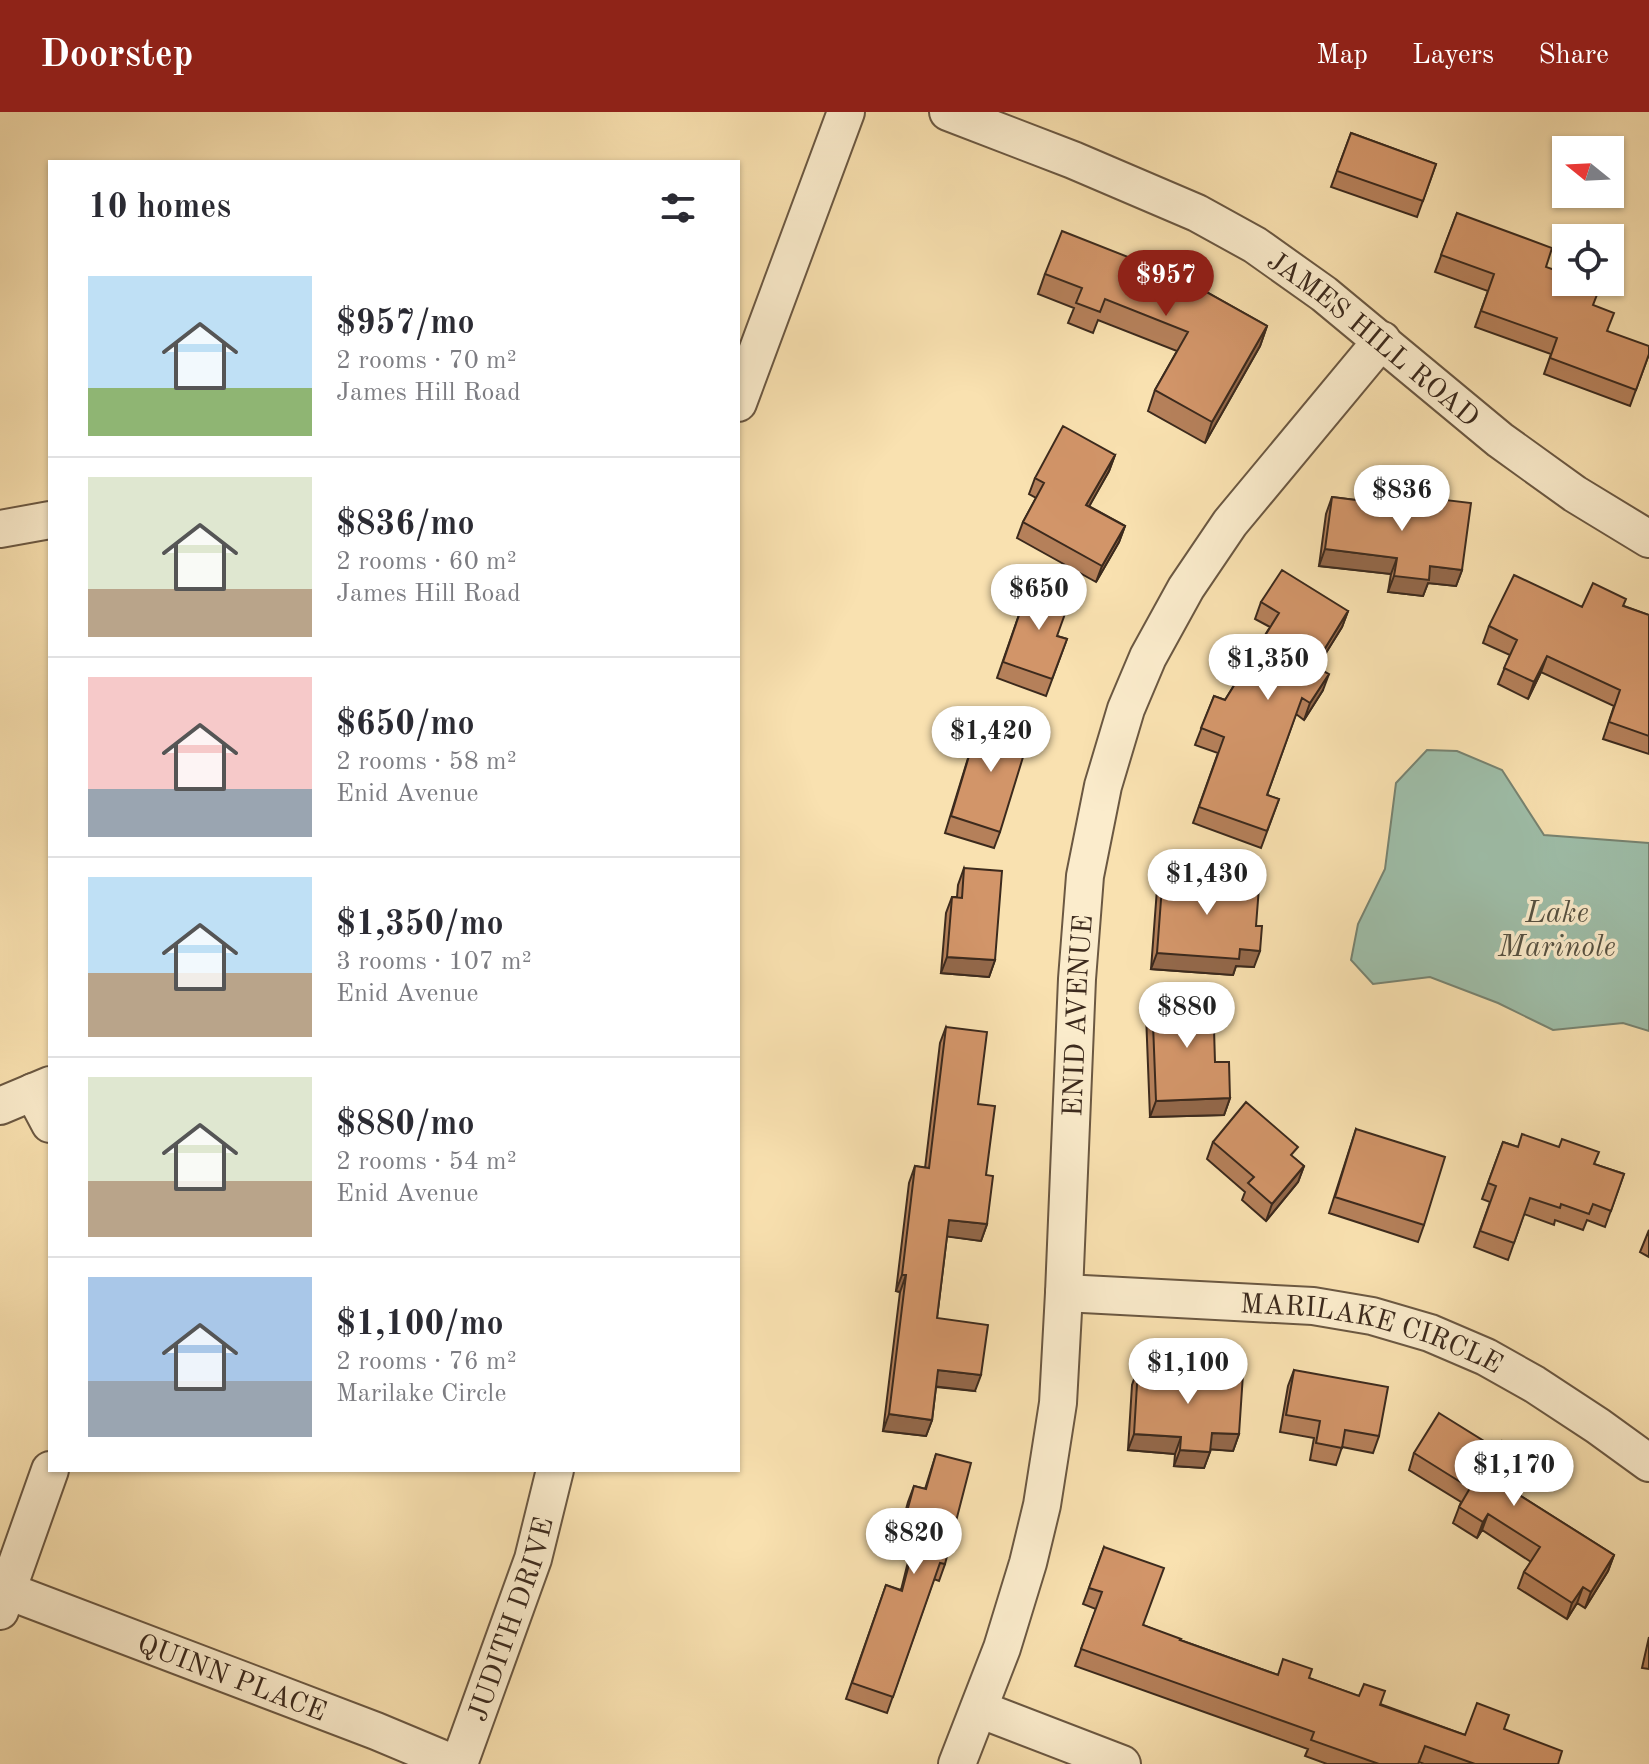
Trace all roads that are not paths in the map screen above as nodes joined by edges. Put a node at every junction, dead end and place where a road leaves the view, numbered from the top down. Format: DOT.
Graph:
graph roads {
  1 [pos="846,112"];
  2 [pos="948,112"];
  3 [pos="1382,340"];
  4 [pos="740,398"];
  5 [pos="48,520"];
  6 [pos="0,529"];
  7 [pos="1649,539"];
  8 [pos="42,1088"];
  9 [pos="0,1106"];
  10 [pos="48,1115"];
  11 [pos="1064,1293"];
  12 [pos="1649,1463"];
  13 [pos="49,1472"];
  14 [pos="555,1472"];
  15 [pos="4,1601"];
  16 [pos="979,1709"];
  17 [pos="457,1764"];
  18 [pos="957,1764"];
  19 [pos="1122,1764"];
  1 -- 4 [label="street"];
  2 -- 3 [label="street, JAMES HILL ROAD"];
  3 -- 7 [label="street, JAMES HILL ROAD"];
  3 -- 11 [label="street, ENID AVENUE"];
  5 -- 6 [label="street"];
  8 -- 9 [label="street"];
  8 -- 10 [label="street"];
  11 -- 12 [label="street, MARILAKE CIRCLE"];
  11 -- 16 [label="street, ENID AVENUE"];
  13 -- 15 [label="street"];
  14 -- 17 [label="street, JUDITH DRIVE"];
  15 -- 17 [label="street, QUINN PLACE"];
  16 -- 18 [label="street, ENID AVENUE"];
  16 -- 19 [label="street"];
}
